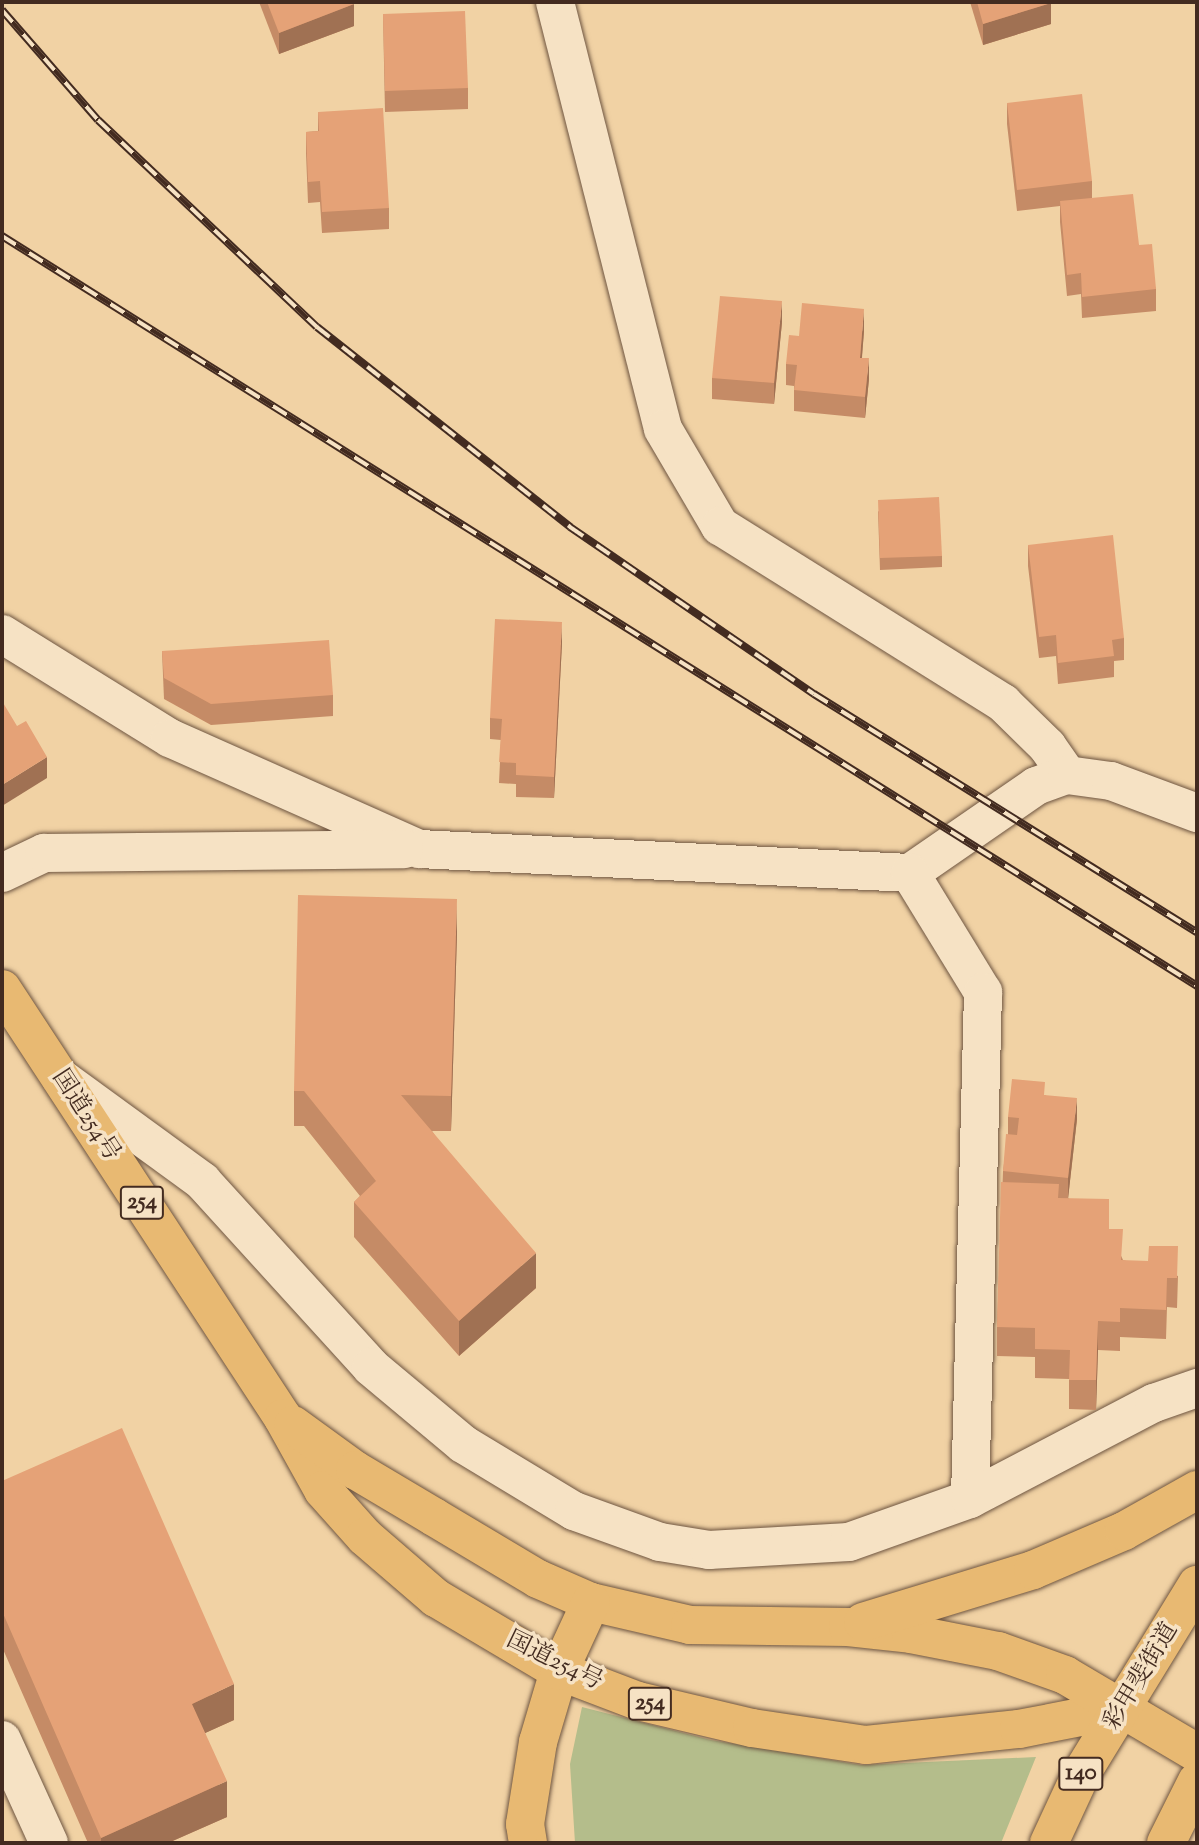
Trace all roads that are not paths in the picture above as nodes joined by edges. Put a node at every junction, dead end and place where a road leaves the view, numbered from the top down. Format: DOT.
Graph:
graph roads {
  1 [pos="555,2"];
  2 [pos="2,634"];
  3 [pos="1068,775"];
  4 [pos="1197,813"];
  5 [pos="419,849"];
  6 [pos="2,873"];
  7 [pos="910,873"];
  8 [pos="2,989"];
  9 [pos="59,1076"];
  10 [pos="1197,1388"];
  11 [pos="283,1418"];
  12 [pos="1197,1490"];
  13 [pos="970,1499"];
  14 [pos="1197,1585"];
  15 [pos="591,1602"];
  16 [pos="848,1627"];
  17 [pos="559,1671"];
  18 [pos="1122,1709"];
  19 [pos="2,1740"];
  20 [pos="1197,1753"];
  21 [pos="1197,1781"];
  22 [pos="49,1843"];
  23 [pos="528,1843"];
  24 [pos="1049,1843"];
  25 [pos="1166,1843"];
  1 -- 3 [label="street"];
  2 -- 5 [label="street"];
  3 -- 4 [label="street"];
  3 -- 7 [label="street"];
  5 -- 6 [label="street"];
  5 -- 7 [label="street"];
  7 -- 13 [label="street"];
  8 -- 9 [label="highway, 国道254号 / 254"];
  9 -- 11 [label="highway, 国道254号 / 254"];
  9 -- 13 [label="street"];
  10 -- 13 [label="street"];
  11 -- 15 [label="highway, 国道254号 / 254"];
  11 -- 17 [label="highway, 国道254号 / 254"];
  12 -- 16 [label="highway"];
  14 -- 18 [label="highway, 彩甲斐街道 / 140"];
  15 -- 16 [label="highway, 国道254号 / 254"];
  15 -- 17 [label="highway"];
  16 -- 18 [label="highway, 国道254号 / 254"];
  17 -- 18 [label="highway, 国道254号 / 254"];
  17 -- 23 [label="highway"];
  18 -- 20 [label="highway, 国道254号 / 254"];
  18 -- 24 [label="highway, 彩甲斐街道 / 140"];
  19 -- 22 [label="street"];
  21 -- 25 [label="highway"];
}
